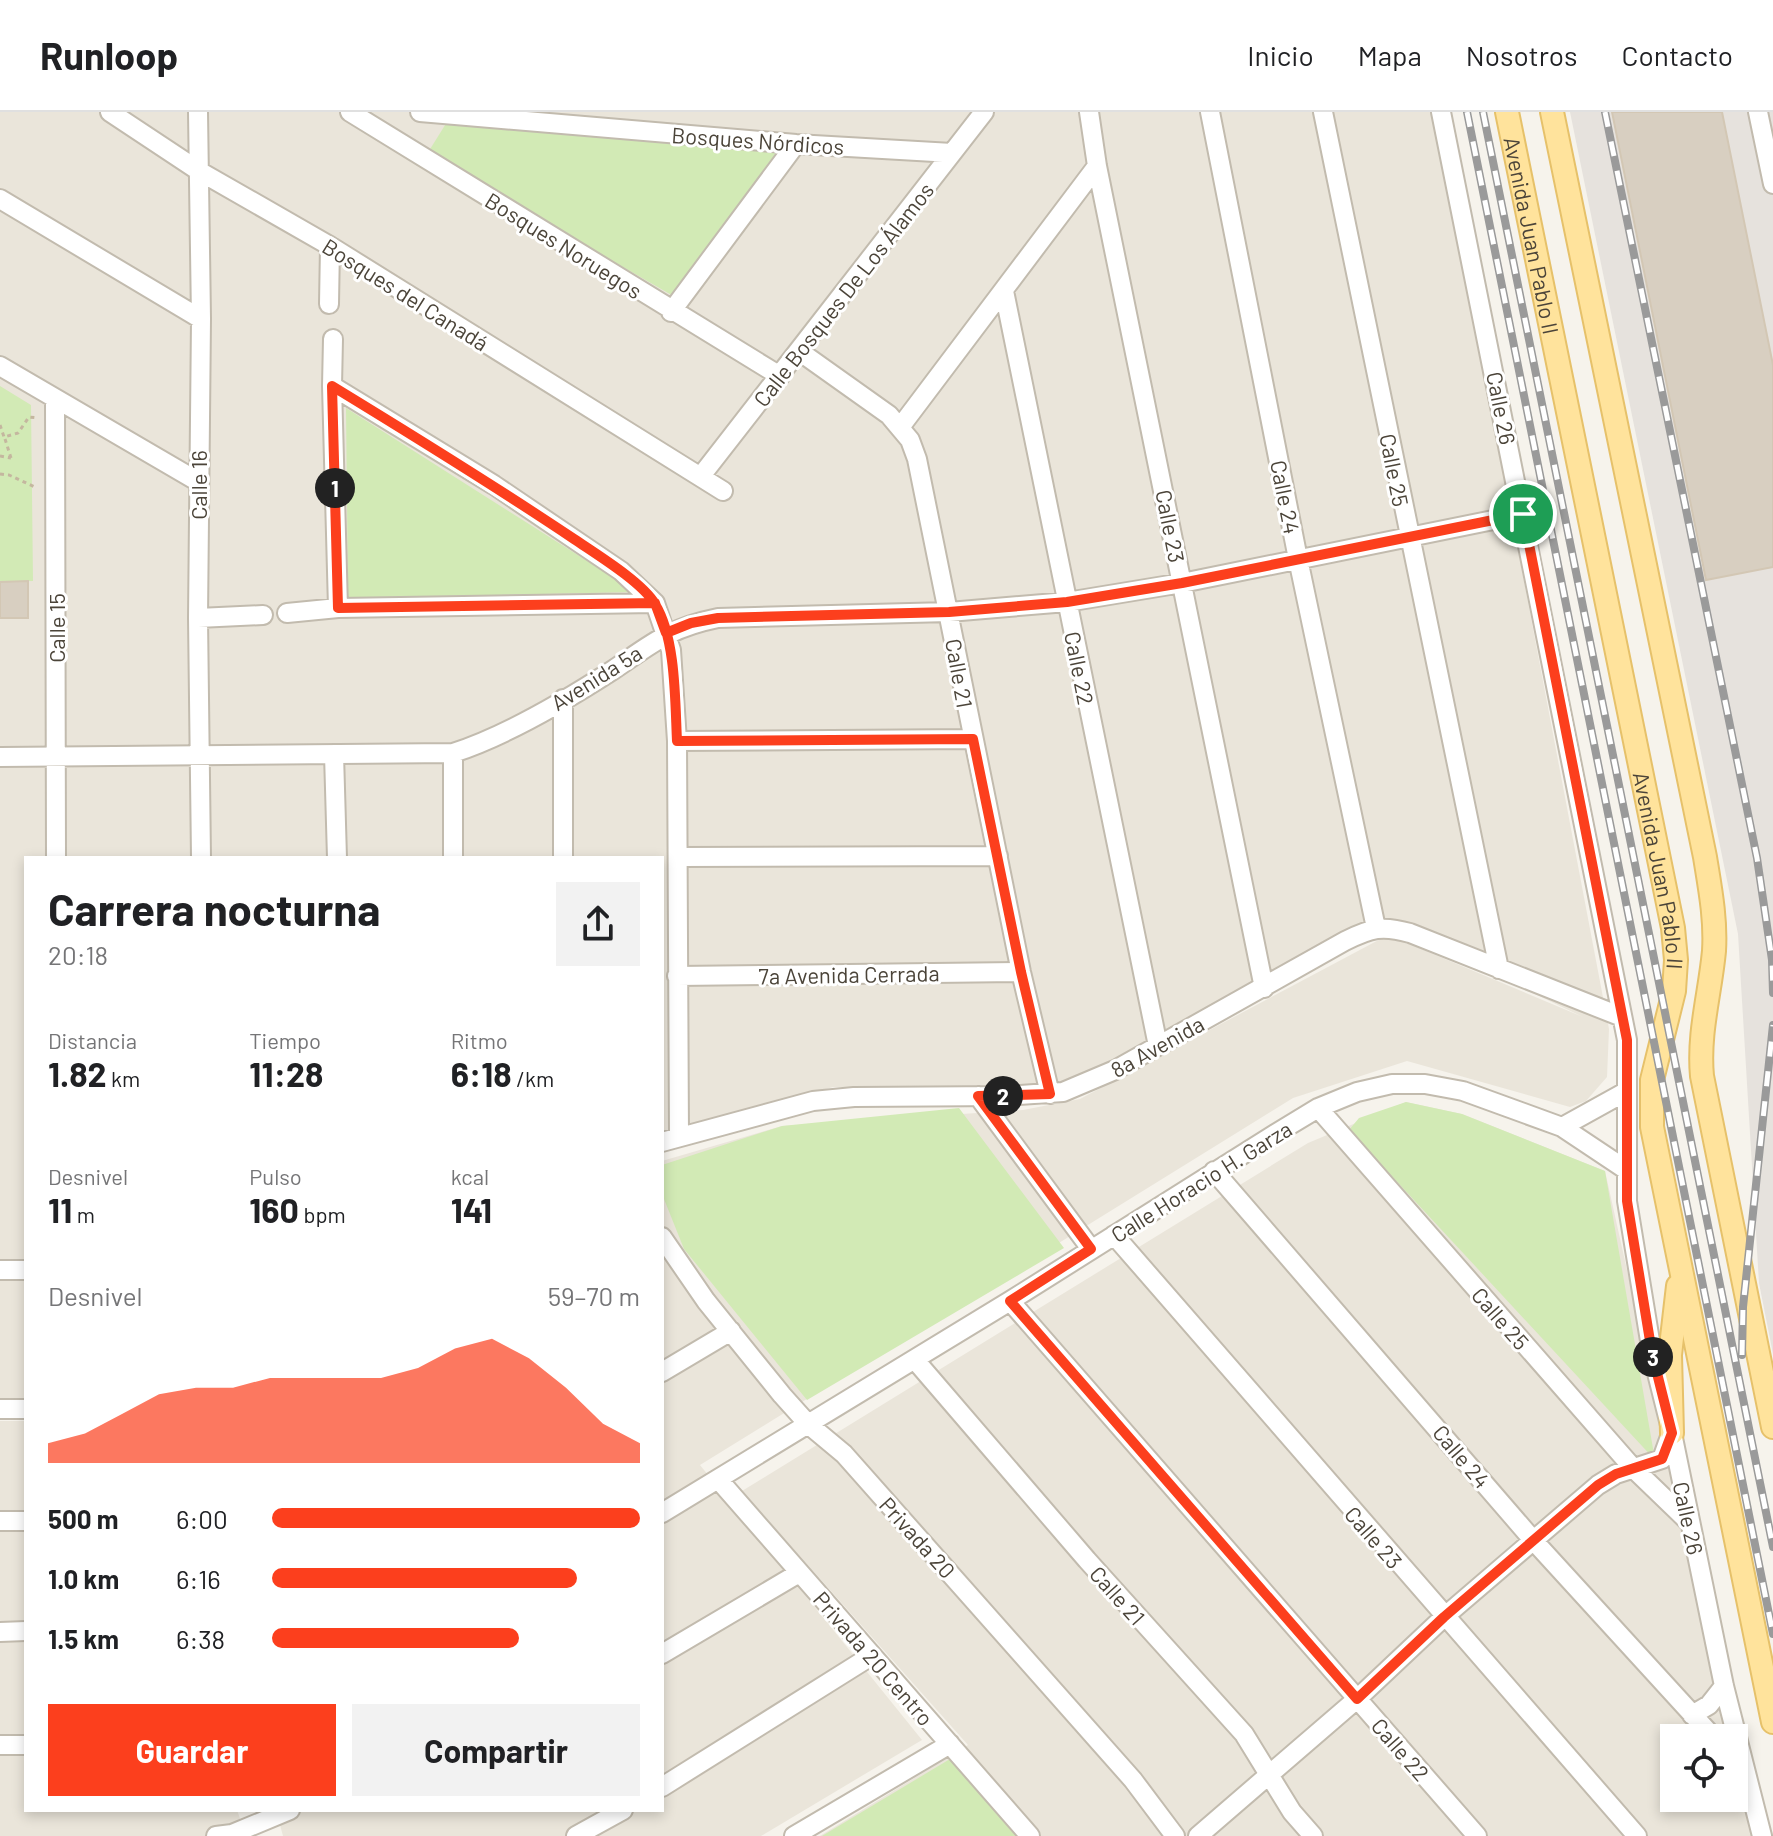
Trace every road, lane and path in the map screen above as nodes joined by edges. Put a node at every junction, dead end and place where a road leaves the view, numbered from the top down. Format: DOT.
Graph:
graph roads {
  1 [pos="110,112"];
  2 [pos="198,112"];
  3 [pos="350,112"];
  4 [pos="420,112"];
  5 [pos="984,112"];
  6 [pos="1089,112"];
  7 [pos="1210,112"];
  8 [pos="1323,112"];
  9 [pos="1441,112"];
  10 [pos="1507,112"];
  11 [pos="1552,112"];
  12 [pos="1758,112"];
  13 [pos="614,121"];
  14 [pos="796,144"];
  15 [pos="952,153"];
  16 [pos="1097,166"];
  17 [pos="199,171"];
  18 [pos="1773,184"];
  19 [pos="0,199"];
  20 [pos="330,246"];
  21 [pos="1004,291"];
  22 [pos="329,304"];
  23 [pos="671,312"];
  24 [pos="201,319"];
  25 [pos="333,339"];
  26 [pos="799,351"];
  27 [pos="0,366"];
  28 [pos="780,376"];
  29 [pos="332,386"];
  30 [pos="55,399"];
  31 [pos="56,418"];
  32 [pos="0,425"];
  33 [pos="901,426"];
  34 [pos="4,437"];
  35 [pos="0,456"];
  36 [pos="0,474"];
  37 [pos="701,476"];
  38 [pos="197,481"];
  39 [pos="56,491"];
  40 [pos="723,491"];
  41 [pos="1523,514"];
  42 [pos="1409,536"];
  43 [pos="1298,559"];
  44 [pos="1182,583"];
  45 [pos="1067,602"];
  46 [pos="655,603"];
  47 [pos="338,608"];
  48 [pos="949,612"];
  49 [pos="287,613"];
  50 [pos="263,615"];
  51 [pos="198,618"];
  52 [pos="666,633"];
  53 [pos="563,699"];
  54 [pos="973,739"];
  55 [pos="677,741"];
  56 [pos="453,753"];
  57 [pos="334,754"];
  58 [pos="200,755"];
  59 [pos="56,756"];
  60 [pos="0,757"];
  61 [pos="56,856"];
  62 [pos="201,856"];
  63 [pos="337,856"];
  64 [pos="453,856"];
  65 [pos="563,856"];
  66 [pos="998,856"];
  67 [pos="679,857"];
  68 [pos="1376,928"];
  69 [pos="1499,969"];
  70 [pos="1021,972"];
  71 [pos="677,976"];
  72 [pos="1264,988"];
  73 [pos="1622,1017"];
  74 [pos="1158,1046"];
  75 [pos="1627,1091"];
  76 [pos="1050,1094"];
  77 [pos="978,1096"];
  78 [pos="1318,1108"];
  79 [pos="1562,1127"];
  80 [pos="671,1139"];
  81 [pos="1625,1169"];
  82 [pos="1214,1171"];
  83 [pos="1114,1235"];
  84 [pos="1091,1249"];
  85 [pos="669,1263"];
  86 [pos="1680,1269"];
  87 [pos="0,1270"];
  88 [pos="24,1270"];
  89 [pos="1010,1301"];
  90 [pos="731,1331"];
  91 [pos="915,1360"];
  92 [pos="664,1371"];
  93 [pos="0,1409"];
  94 [pos="24,1409"];
  95 [pos="808,1424"];
  96 [pos="1773,1427"];
  97 [pos="1672,1433"];
  98 [pos="1633,1468"];
  99 [pos="718,1479"];
  100 [pos="664,1512"];
  101 [pos="0,1521"];
  102 [pos="24,1521"];
  103 [pos="1690,1523"];
  104 [pos="1533,1540"];
  105 [pos="799,1573"];
  106 [pos="1444,1617"];
  107 [pos="24,1631"];
  108 [pos="0,1632"];
  109 [pos="664,1653"];
  110 [pos="871,1656"];
  111 [pos="1724,1686"];
  112 [pos="1357,1699"];
  113 [pos="1692,1715"];
  114 [pos="1773,1722"];
  115 [pos="1701,1724"];
  116 [pos="1731,1724"];
  117 [pos="950,1744"];
  118 [pos="0,1745"];
  119 [pos="24,1745"];
  120 [pos="1270,1773"];
  121 [pos="664,1786"];
  122 [pos="1748,1793"];
  123 [pos="286,1812"];
  124 [pos="619,1812"];
  125 [pos="269,1822"];
  126 [pos="216,1836"];
  127 [pos="576,1836"];
  128 [pos="794,1836"];
  129 [pos="1030,1836"];
  130 [pos="1175,1836"];
  131 [pos="1198,1836"];
  132 [pos="1313,1836"];
  133 [pos="1477,1836"];
  134 [pos="1637,1836"];
  135 [pos="1762,1836"];
  1 -- 17 [label="street, Bosques del Canadá"];
  2 -- 17 [label="street, Calle 16"];
  3 -- 23 [label="street, Bosques Noruegos"];
  4 -- 13 [label="street, Bosques Nórdicos"];
  5 -- 15 [label="street, Calle Bosques De Los Álamos"];
  6 -- 16 [label="street, Calle 23"];
  7 -- 43 [label="street, Calle 24"];
  8 -- 42 [label="street, Calle 25"];
  9 -- 41 [label="street, Calle 26"];
  10 -- 86 [label="main road, Avenida Juan Pablo II"];
  11 -- 96 [label="main road, Avenida Juan Pablo II"];
  12 -- 18 [label="street"];
  13 -- 14 [label="street, Bosques Nórdicos"];
  14 -- 15 [label="street, Bosques Nórdicos"];
  14 -- 23 [label="street"];
  15 -- 26 [label="street, Calle Bosques De Los Álamos"];
  16 -- 21 [label="street"];
  16 -- 44 [label="street, Calle 23"];
  17 -- 20 [label="street, Bosques del Canadá"];
  17 -- 24 [label="street, Calle 16"];
  19 -- 24 [label="street"];
  20 -- 22 [label="street"];
  20 -- 37 [label="street, Bosques del Canadá"];
  21 -- 33 [label="street"];
  21 -- 45 [label="street, Calle 22"];
  23 -- 28 [label="street, Bosques Noruegos"];
  24 -- 38 [label="street, Calle 16"];
  25 -- 29 [label="street"];
  26 -- 28 [label="street, Calle Bosques De Los Álamos"];
  26 -- 33 [label="street, Calle 21"];
  27 -- 30 [label="street"];
  28 -- 37 [label="street, Calle Bosques De Los Álamos"];
  29 -- 46 [label="street"];
  29 -- 47 [label="street"];
  30 -- 31 [label="street, Calle 15"];
  30 -- 38 [label="street"];
  31 -- 34 [label="path"];
  31 -- 39 [label="street, Calle 15"];
  32 -- 34 [label="path"];
  33 -- 48 [label="street, Calle 21"];
  34 -- 35 [label="path"];
  36 -- 39 [label="path"];
  37 -- 40 [label="street, Bosques del Canadá"];
  38 -- 51 [label="street, Calle 16"];
  39 -- 59 [label="street, Calle 15"];
  41 -- 42 [label="street, Avenida 5a"];
  41 -- 73 [label="street, Calle 26"];
  42 -- 43 [label="street, Avenida 5a"];
  42 -- 69 [label="street, Calle 25"];
  43 -- 44 [label="street, Avenida 5a"];
  43 -- 68 [label="street, Calle 24"];
  44 -- 45 [label="street, Avenida 5a"];
  44 -- 72 [label="street, Calle 23"];
  45 -- 48 [label="street, Avenida 5a"];
  45 -- 74 [label="street, Calle 22"];
  46 -- 47 [label="street"];
  46 -- 52 [label="street"];
  47 -- 49 [label="street"];
  48 -- 52 [label="street, Avenida 5a"];
  48 -- 54 [label="street, Calle 21"];
  50 -- 51 [label="street"];
  51 -- 58 [label="street, Calle 16"];
  52 -- 53 [label="street, Avenida 5a"];
  52 -- 55 [label="street"];
  53 -- 56 [label="street, Avenida 5a"];
  53 -- 65 [label="street"];
  54 -- 55 [label="street"];
  54 -- 66 [label="street, Calle 21"];
  55 -- 67 [label="street"];
  56 -- 57 [label="street, Avenida 5a"];
  56 -- 64 [label="street"];
  57 -- 58 [label="street, Avenida 5a"];
  57 -- 63 [label="street"];
  58 -- 59 [label="street, Avenida 5a"];
  58 -- 62 [label="street, Calle 16"];
  59 -- 60 [label="street, Avenida 5a"];
  59 -- 61 [label="street, Calle 15"];
  66 -- 67 [label="street"];
  66 -- 70 [label="street, Calle 21"];
  67 -- 71 [label="street"];
  68 -- 69 [label="street"];
  68 -- 72 [label="street, 8a Avenida"];
  69 -- 73 [label="street"];
  70 -- 71 [label="street, 7a Avenida Cerrada"];
  70 -- 76 [label="street, Calle 21"];
  71 -- 80 [label="street"];
  72 -- 74 [label="street, 8a Avenida"];
  73 -- 75 [label="street, Calle 26"];
  74 -- 76 [label="street, 8a Avenida"];
  75 -- 79 [label="street"];
  75 -- 81 [label="street, Calle 26"];
  76 -- 77 [label="street, 8a Avenida"];
  77 -- 80 [label="street, 8a Avenida"];
  77 -- 84 [label="street"];
  78 -- 79 [label="street, Calle Horacio H. Garza"];
  78 -- 82 [label="street, Calle Horacio H. Garza"];
  78 -- 98 [label="street, Calle 25"];
  79 -- 81 [label="street, Calle Horacio H. Garza"];
  81 -- 97 [label="street, Calle 26"];
  82 -- 83 [label="street, Calle Horacio H. Garza"];
  82 -- 104 [label="street, Calle 24"];
  83 -- 84 [label="street, Calle Horacio H. Garza"];
  83 -- 106 [label="street, Calle 23"];
  84 -- 89 [label="street, Calle Horacio H. Garza"];
  85 -- 90 [label="street, Privada 20"];
  86 -- 97 [label="main road"];
  86 -- 114 [label="main road, Avenida Juan Pablo II"];
  87 -- 88 [label="street"];
  89 -- 91 [label="street, Calle Horacio H. Garza"];
  89 -- 112 [label="street, Calle 22"];
  90 -- 92 [label="street"];
  90 -- 95 [label="street, Privada 20"];
  91 -- 95 [label="street, Calle Horacio H. Garza"];
  91 -- 120 [label="street, Calle 21"];
  93 -- 94 [label="street"];
  95 -- 99 [label="street, Calle Horacio H. Garza"];
  95 -- 130 [label="street, Privada 20"];
  97 -- 98 [label="street"];
  97 -- 103 [label="street, Calle 26"];
  98 -- 103 [label="street, Calle 25"];
  98 -- 104 [label="street"];
  99 -- 100 [label="street, Calle Horacio H. Garza"];
  99 -- 105 [label="street, Privada 20 Centro"];
  101 -- 102 [label="street"];
  103 -- 111 [label="street, Calle 26"];
  104 -- 106 [label="street"];
  104 -- 113 [label="street, Calle 24"];
  105 -- 109 [label="street"];
  105 -- 110 [label="street, Privada 20 Centro"];
  106 -- 112 [label="street"];
  106 -- 134 [label="street, Calle 23"];
  107 -- 108 [label="street"];
  110 -- 117 [label="street, Privada 20 Centro"];
  110 -- 121 [label="street"];
  111 -- 113 [label="street"];
  111 -- 116 [label="street, Calle 26"];
  112 -- 120 [label="street"];
  112 -- 133 [label="street, Calle 22"];
  113 -- 115 [label="street, Calle 24"];
  117 -- 128 [label="street"];
  117 -- 129 [label="street, Privada 20 Centro"];
  118 -- 119 [label="street"];
  120 -- 131 [label="street"];
  120 -- 132 [label="street, Calle 21"];
  122 -- 135 [label="street, Calle 26"];
  123 -- 125 [label="street"];
  124 -- 127 [label="street"];
  125 -- 126 [label="street"];
}
